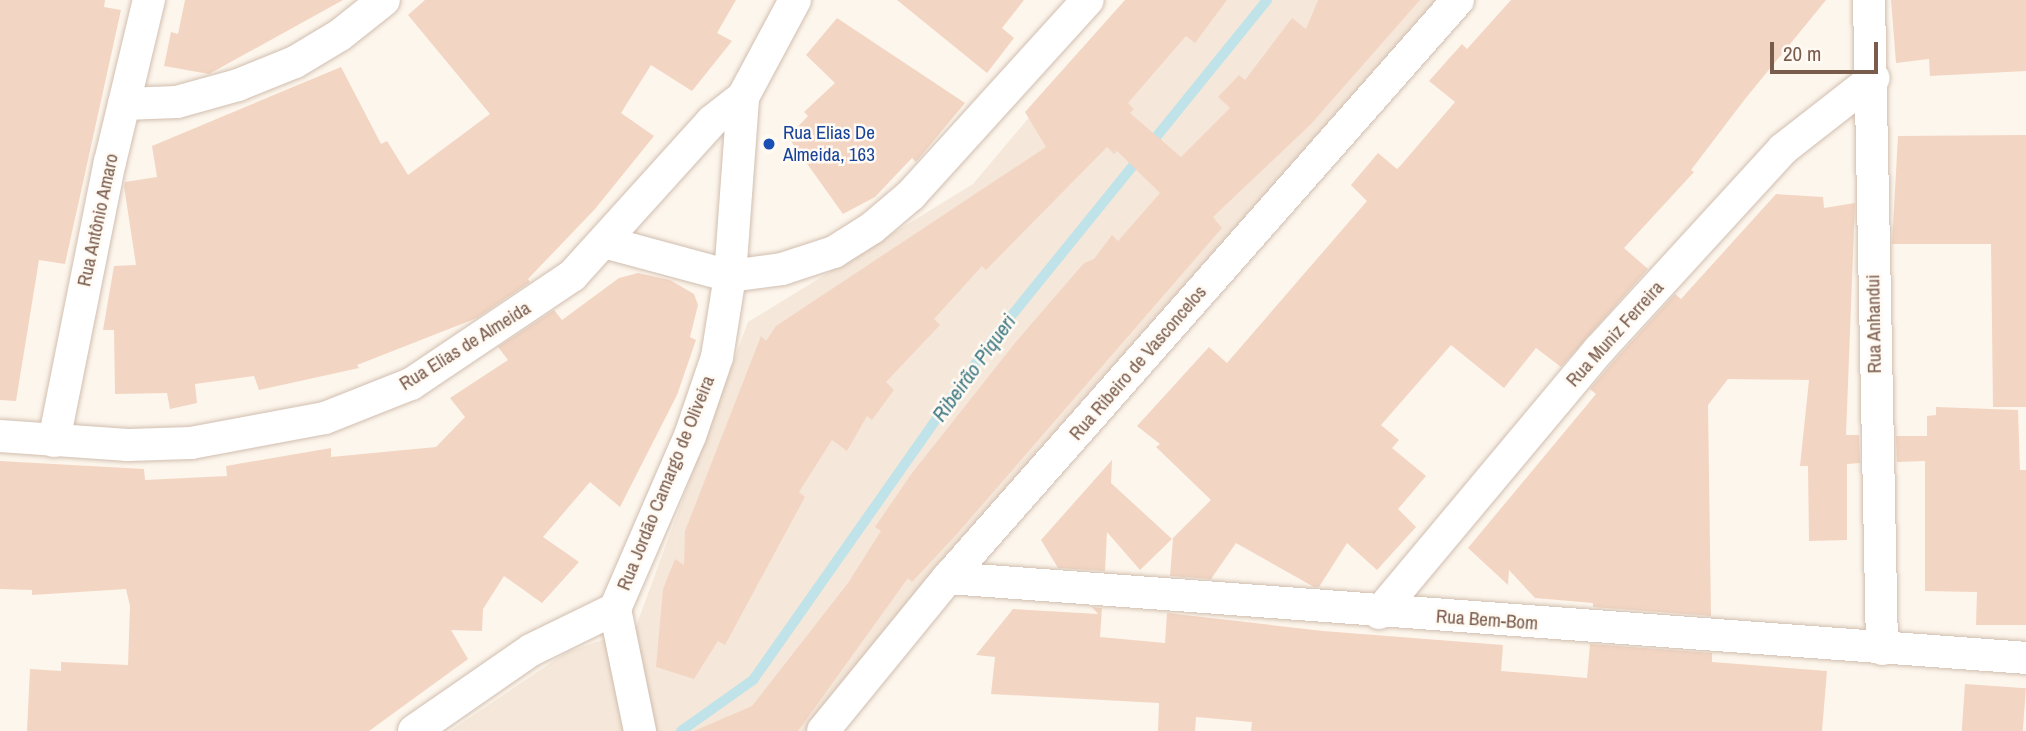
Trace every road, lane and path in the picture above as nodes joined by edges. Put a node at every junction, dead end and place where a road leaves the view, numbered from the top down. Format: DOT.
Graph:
graph roads {
  1 [pos="149,0"];
  2 [pos="384,0"];
  3 [pos="795,0"];
  4 [pos="1088,0"];
  5 [pos="1458,0"];
  6 [pos="1869,0"];
  7 [pos="1874,78"];
  8 [pos="743,97"];
  9 [pos="124,104"];
  10 [pos="604,242"];
  11 [pos="730,276"];
  12 [pos="0,436"];
  13 [pos="54,441"];
  14 [pos="948,578"];
  15 [pos="615,609"];
  16 [pos="1378,612"];
  17 [pos="1882,649"];
  18 [pos="2026,658"];
  19 [pos="414,731"];
  20 [pos="640,731"];
  21 [pos="824,731"];
  1 -- 9 [label="street, Rua Antônio Amaro"];
  2 -- 9 [label="street"];
  3 -- 8 [label="street, Rua Elias de Almeida"];
  4 -- 11 [label="street"];
  5 -- 14 [label="street, Rua Ribeiro de Vasconcelos"];
  6 -- 7 [label="street, Rua Anhandui"];
  7 -- 16 [label="street, Rua Muniz Ferreira"];
  7 -- 17 [label="street, Rua Anhandui"];
  8 -- 10 [label="street, Rua Elias de Almeida"];
  8 -- 11 [label="street, Rua Jordão Camargo de Oliveira"];
  9 -- 13 [label="street, Rua Antônio Amaro"];
  10 -- 11 [label="street"];
  10 -- 13 [label="street, Rua Elias de Almeida"];
  11 -- 15 [label="street, Rua Jordão Camargo de Oliveira"];
  12 -- 13 [label="street, Rua Elias de Almeida"];
  14 -- 16 [label="street, Rua Bem-Bom"];
  14 -- 21 [label="street, Rua Ribeiro de Vasconcelos"];
  15 -- 19 [label="street"];
  15 -- 20 [label="street, Rua Jordão Camargo de Oliveira"];
  16 -- 17 [label="street, Rua Bem-Bom"];
  17 -- 18 [label="street, Rua Bem-Bom"];
}
